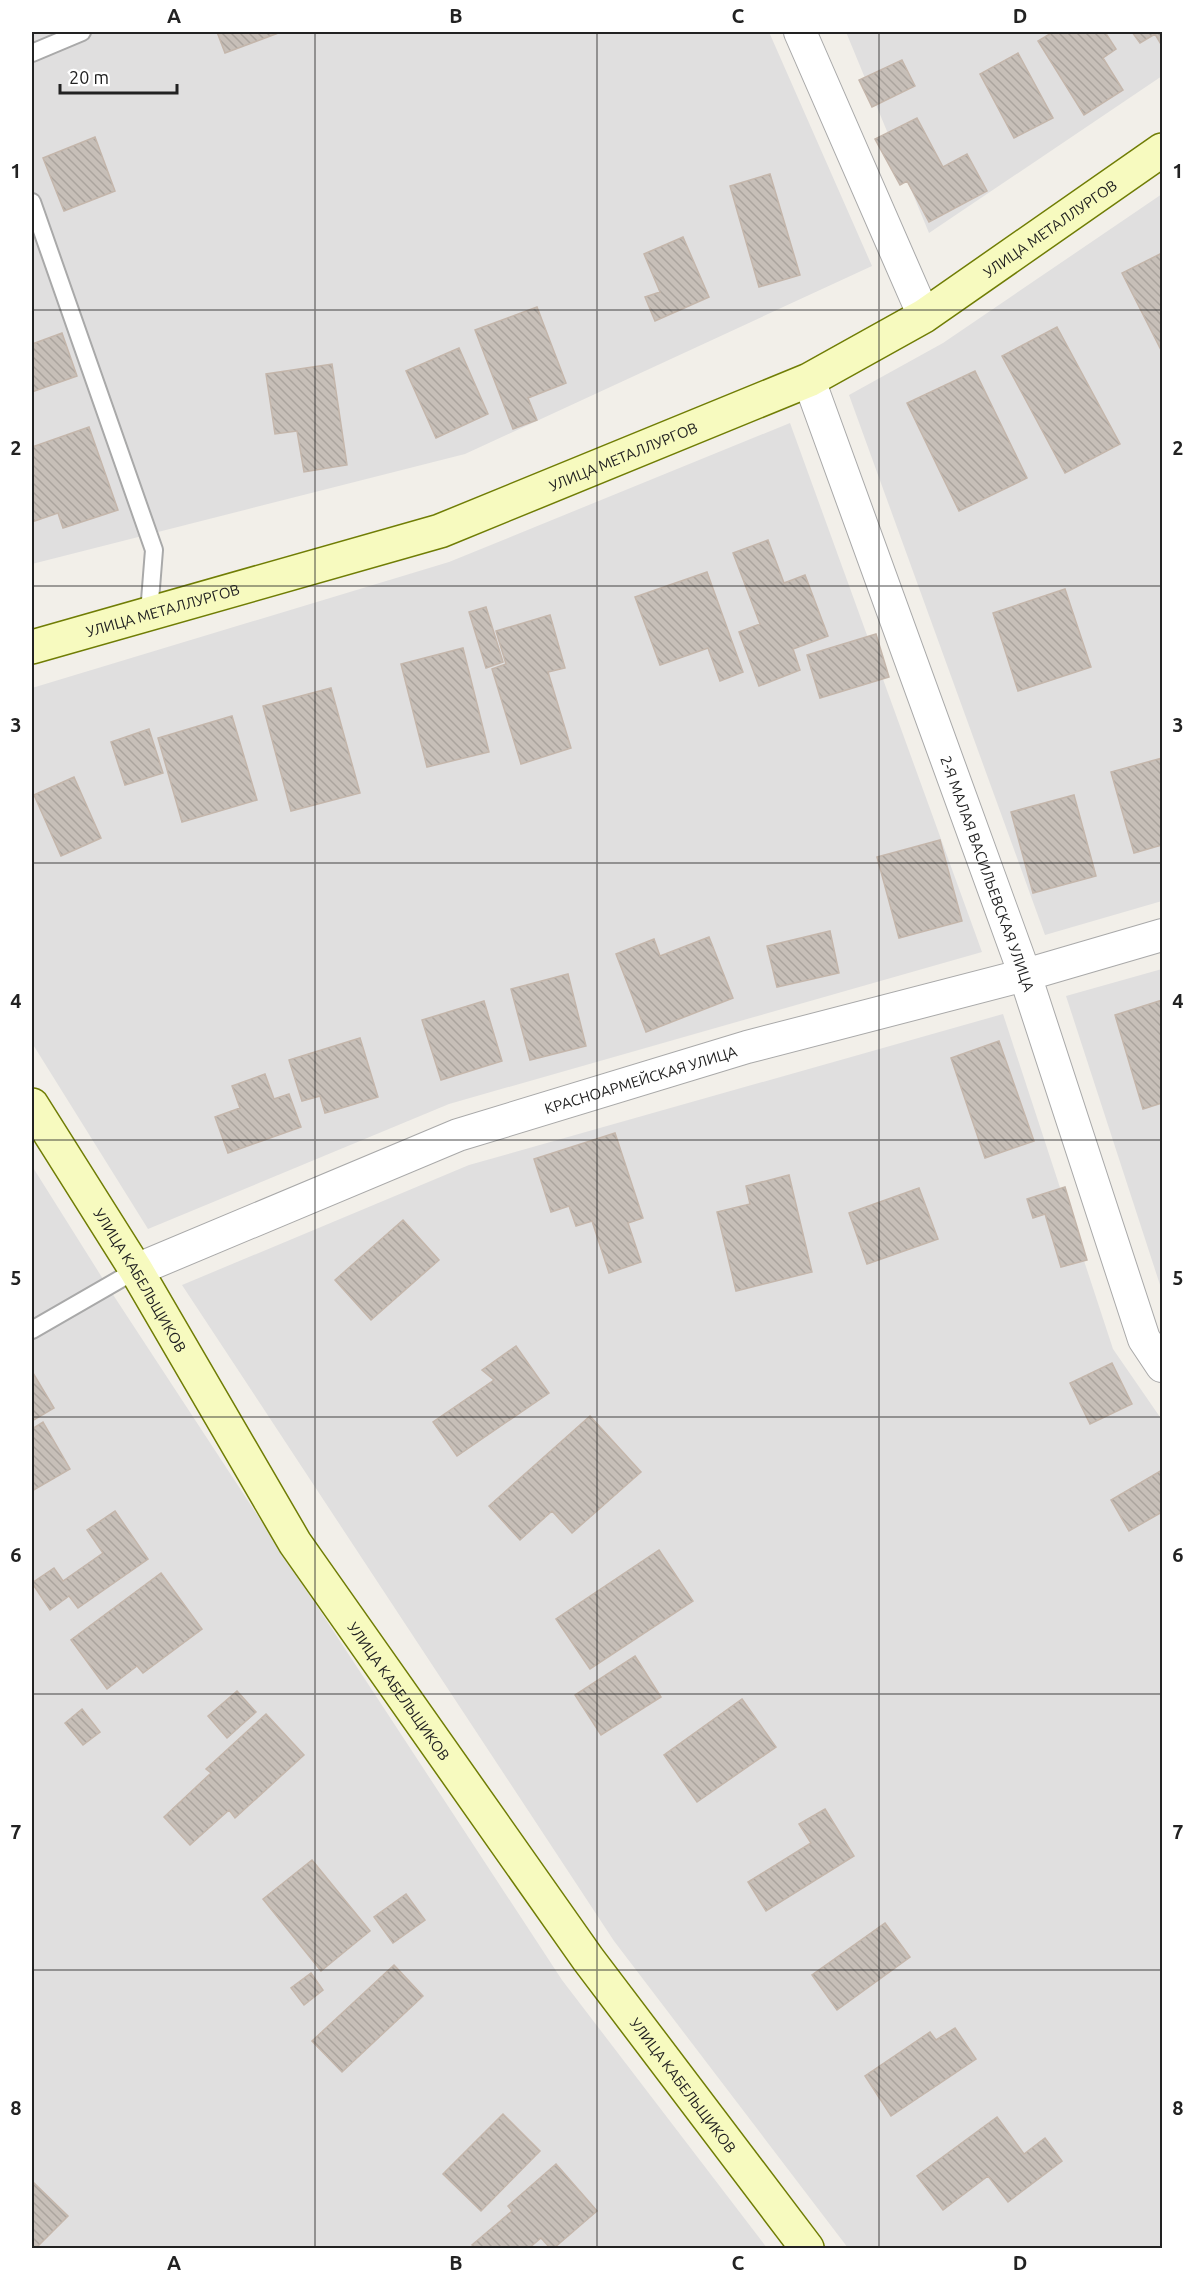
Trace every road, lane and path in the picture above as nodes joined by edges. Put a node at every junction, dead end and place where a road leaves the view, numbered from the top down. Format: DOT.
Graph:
graph roads {
  1 [pos="82,32"];
  2 [pos="800,32"];
  3 [pos="32,53"];
  4 [pos="1162,150"];
  5 [pos="32,202"];
  6 [pos="924,316"];
  7 [pos="809,380"];
  8 [pos="149,613"];
  9 [pos="32,646"];
  10 [pos="1162,935"];
  11 [pos="1024,975"];
  12 [pos="32,1104"];
  13 [pos="136,1270"];
  14 [pos="32,1330"];
  15 [pos="1162,1366"];
  16 [pos="807,2248"];
  1 -- 3 [label="lane"];
  2 -- 6 [label="street"];
  4 -- 6 [label="street, УЛИЦА МЕТАЛЛУРГОВ"];
  5 -- 8 [label="lane"];
  6 -- 7 [label="street, УЛИЦА МЕТАЛЛУРГОВ"];
  7 -- 8 [label="street, УЛИЦА МЕТАЛЛУРГОВ"];
  7 -- 11 [label="street, 2-Я МАЛАЯ ВАСИЛЬЕВСКАЯ УЛИЦА"];
  8 -- 9 [label="street, УЛИЦА МЕТАЛЛУРГОВ"];
  10 -- 11 [label="street, КРАСНОАРМЕЙСКАЯ УЛИЦА"];
  11 -- 13 [label="street, КРАСНОАРМЕЙСКАЯ УЛИЦА"];
  11 -- 15 [label="street, 2-Я МАЛАЯ ВАСИЛЬЕВСКАЯ УЛИЦА"];
  12 -- 13 [label="street, УЛИЦА КАБЕЛЬЩИКОВ"];
  13 -- 14 [label="lane"];
  13 -- 16 [label="street, УЛИЦА КАБЕЛЬЩИКОВ"];
}
